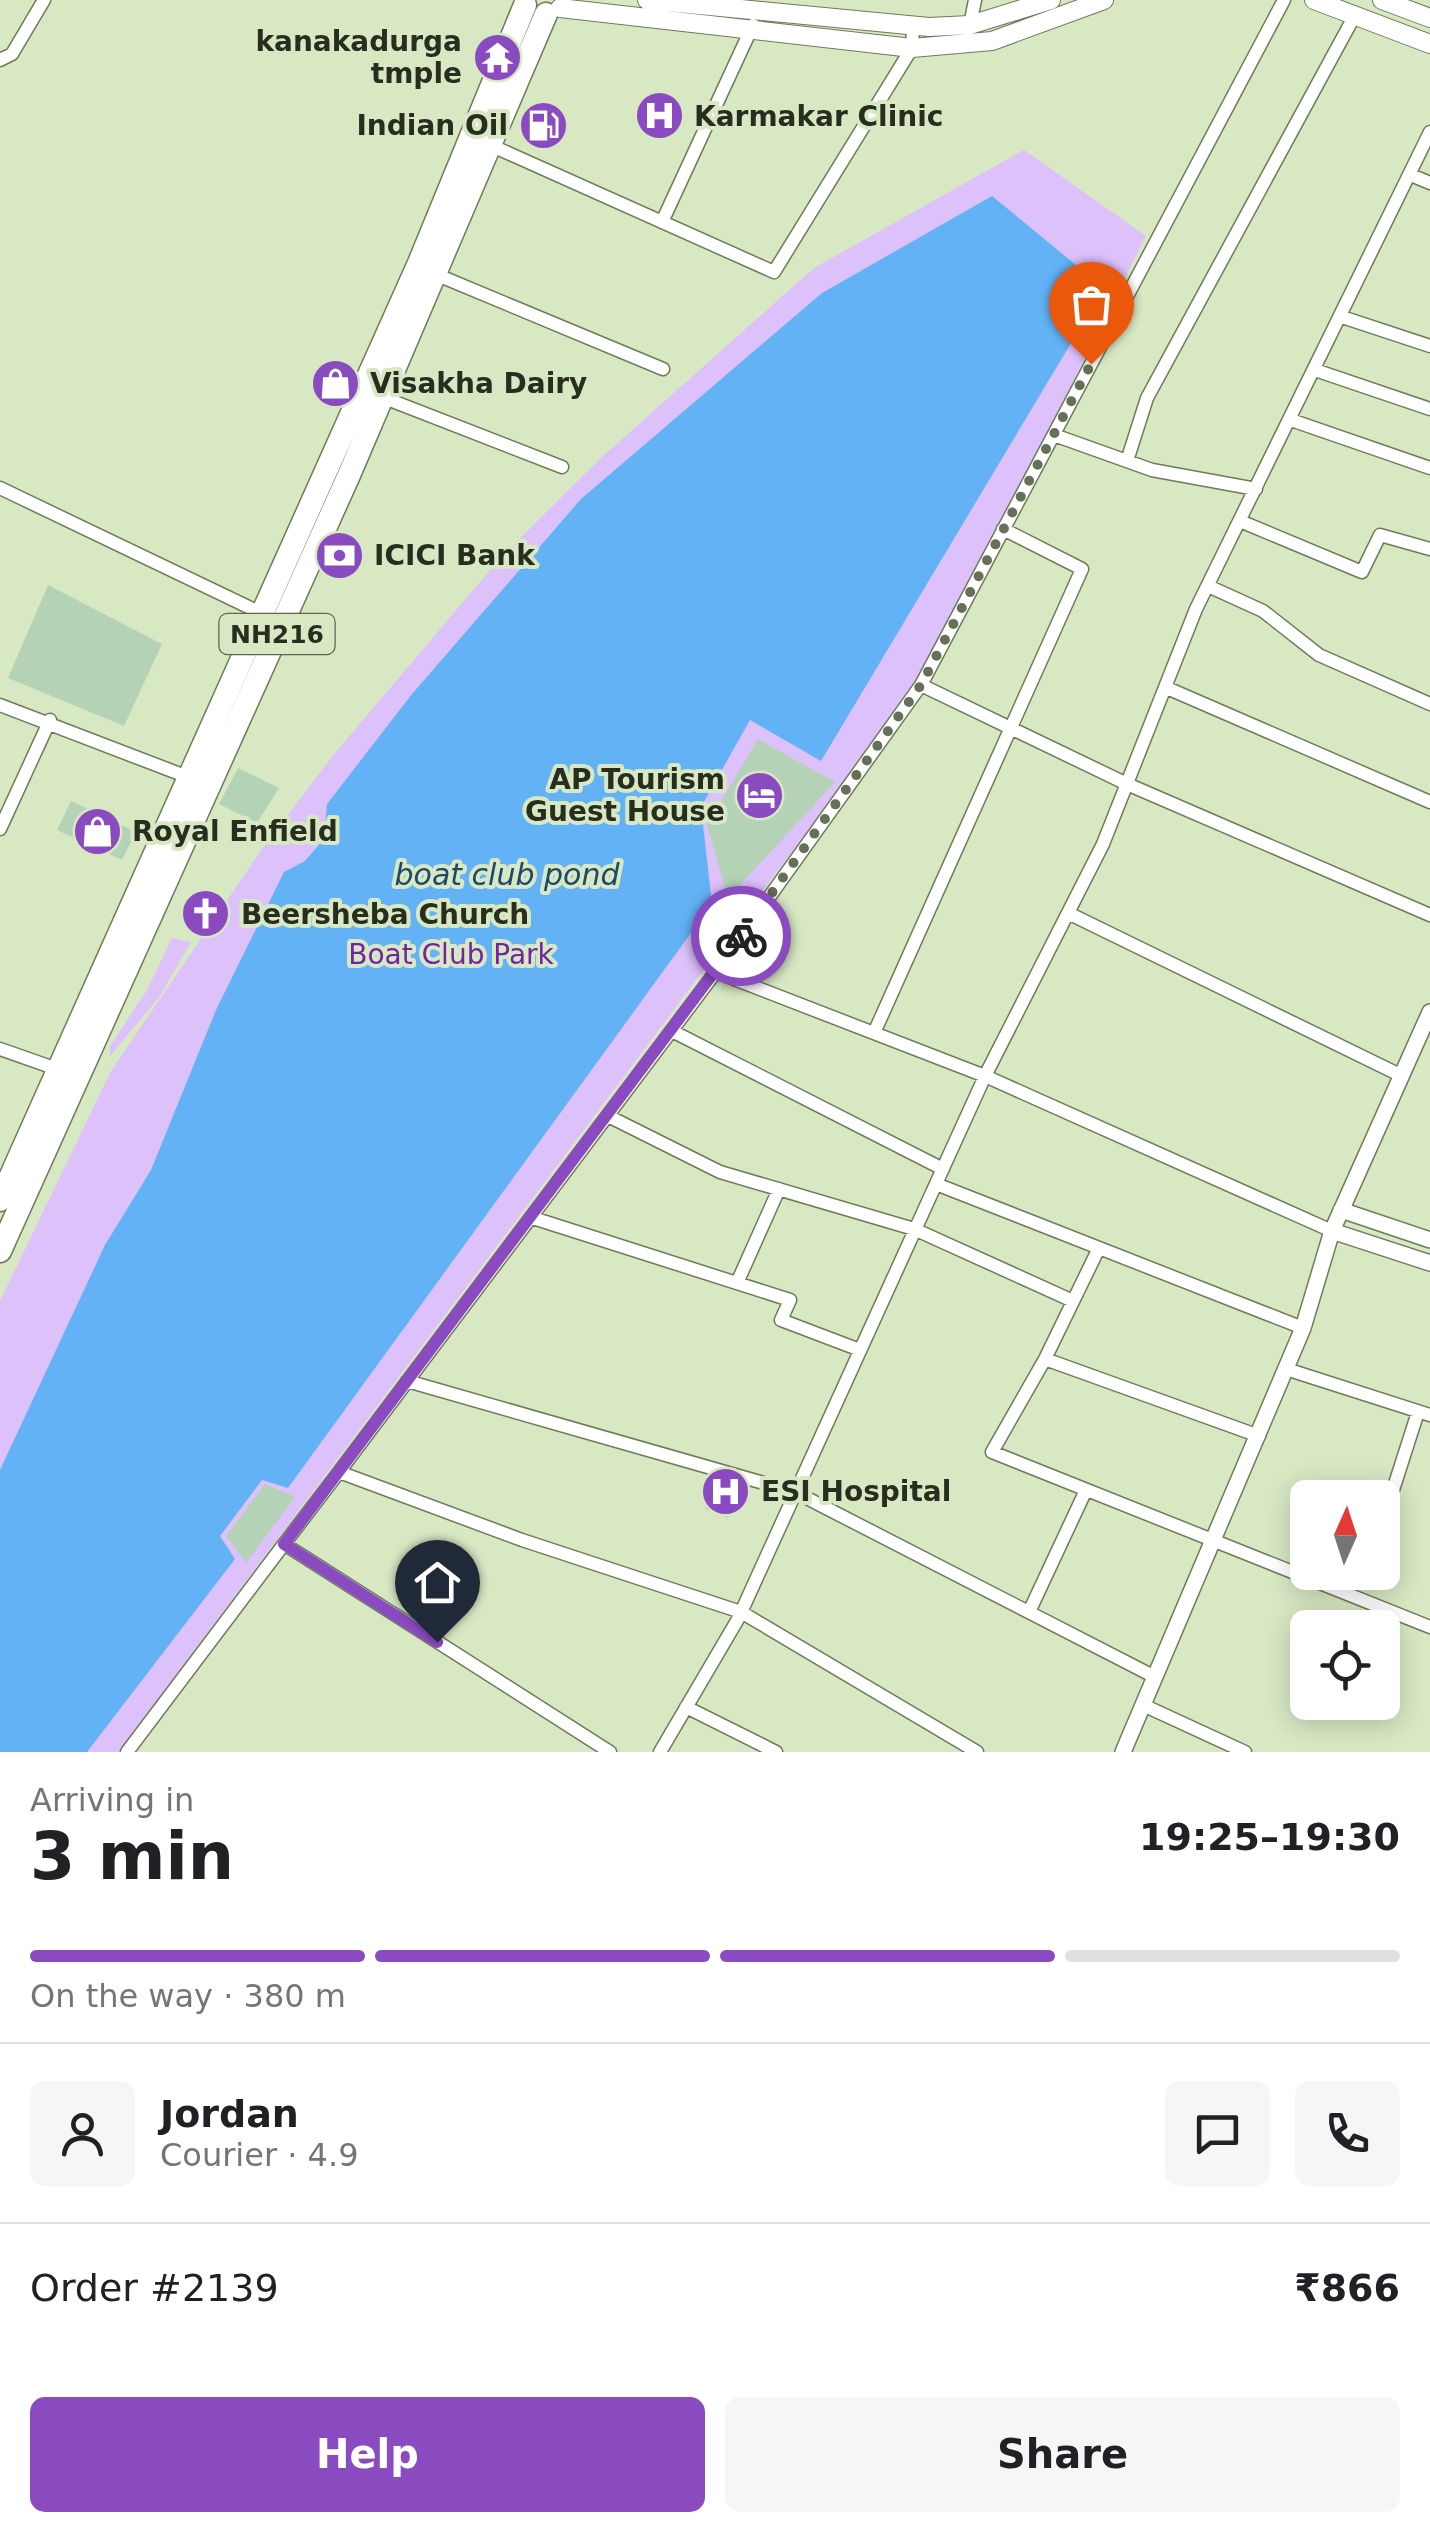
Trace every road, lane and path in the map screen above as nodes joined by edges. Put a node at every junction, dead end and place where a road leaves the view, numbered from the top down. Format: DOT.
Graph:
graph roads {
  1 [pos="44,0"];
  2 [pos="646,0"];
  3 [pos="975,0"];
  4 [pos="1050,0"];
  5 [pos="1104,0"];
  6 [pos="1284,0"];
  7 [pos="1314,0"];
  8 [pos="1382,0"];
  9 [pos="544,5"];
  10 [pos="1424,11"];
  11 [pos="1355,15"];
  12 [pos="753,20"];
  13 [pos="970,25"];
  14 [pos="913,26"];
  15 [pos="1430,44"];
  16 [pos="912,48"];
  17 [pos="0,60"];
  18 [pos="1430,132"];
  19 [pos="490,145"];
  20 [pos="1411,175"];
  21 [pos="1430,183"];
  22 [pos="662,222"];
  23 [pos="435,274"];
  24 [pos="1342,317"];
  25 [pos="1430,346"];
  26 [pos="663,368"];
  27 [pos="1316,370"];
  28 [pos="382,397"];
  29 [pos="1430,409"];
  30 [pos="1291,420"];
  31 [pos="1054,435"];
  32 [pos="1128,462"];
  33 [pos="562,467"];
  34 [pos="1430,468"];
  35 [pos="0,488"];
  36 [pos="1256,489"];
  37 [pos="1240,521"];
  38 [pos="1004,529"];
  39 [pos="1430,550"];
  40 [pos="1208,586"];
  41 [pos="263,614"];
  42 [pos="921,685"];
  43 [pos="1168,688"];
  44 [pos="1430,704"];
  45 [pos="0,705"];
  46 [pos="50,720"];
  47 [pos="1011,727"];
  48 [pos="186,776"];
  49 [pos="1127,784"];
  50 [pos="208,787"];
  51 [pos="1430,802"];
  52 [pos="0,829"];
  53 [pos="1068,913"];
  54 [pos="1430,915"];
  55 [pos="716,972"];
  56 [pos="1430,1012"];
  57 [pos="672,1031"];
  58 [pos="874,1034"];
  59 [pos="1424,1046"];
  60 [pos="0,1049"];
  61 [pos="57,1069"];
  62 [pos="1400,1075"];
  63 [pos="985,1076"];
  64 [pos="608,1116"];
  65 [pos="942,1169"];
  66 [pos="936,1184"];
  67 [pos="779,1189"];
  68 [pos="0,1200"];
  69 [pos="1341,1210"];
  70 [pos="533,1218"];
  71 [pos="914,1229"];
  72 [pos="1332,1232"];
  73 [pos="1430,1240"];
  74 [pos="1098,1250"];
  75 [pos="0,1251"];
  76 [pos="1430,1263"];
  77 [pos="737,1283"];
  78 [pos="1073,1301"];
  79 [pos="1303,1328"];
  80 [pos="860,1350"];
  81 [pos="1045,1359"];
  82 [pos="1286,1368"];
  83 [pos="407,1381"];
  84 [pos="1424,1413"];
  85 [pos="1258,1436"];
  86 [pos="338,1472"];
  87 [pos="1397,1480"];
  88 [pos="1086,1490"];
  89 [pos="796,1492"];
  90 [pos="1215,1540"];
  91 [pos="284,1544"];
  92 [pos="741,1612"];
  93 [pos="1029,1612"];
  94 [pos="1430,1627"];
  95 [pos="1155,1677"];
  96 [pos="1143,1705"];
  97 [pos="686,1707"];
  98 [pos="127,1752"];
  99 [pos="610,1752"];
  100 [pos="660,1752"];
  101 [pos="776,1752"];
  102 [pos="977,1752"];
  103 [pos="1123,1752"];
  104 [pos="1246,1752"];
  1 -- 17 [label="street"];
  2 -- 12 [label="main road"];
  3 -- 13 [label="street"];
  4 -- 13 [label="main road"];
  5 -- 16 [label="main road"];
  6 -- 31 [label="street"];
  7 -- 11 [label="main road"];
  8 -- 10 [label="main road"];
  9 -- 12 [label="main road"];
  9 -- 19 [label="highway, NH216"];
  9 -- 41 [label="highway, NH216"];
  11 -- 15 [label="main road"];
  11 -- 32 [label="street"];
  12 -- 14 [label="main road"];
  12 -- 16 [label="main road"];
  12 -- 22 [label="street"];
  13 -- 14 [label="main road"];
  14 -- 16 [label="street"];
  16 -- 22 [label="street"];
  18 -- 20 [label="street"];
  19 -- 22 [label="street"];
  19 -- 23 [label="highway, NH216"];
  20 -- 21 [label="street"];
  20 -- 24 [label="street"];
  23 -- 26 [label="street"];
  23 -- 28 [label="highway, NH216"];
  24 -- 25 [label="street"];
  24 -- 27 [label="street"];
  27 -- 29 [label="street"];
  27 -- 30 [label="street"];
  28 -- 33 [label="street"];
  28 -- 50 [label="highway, NH216"];
  30 -- 34 [label="street"];
  30 -- 36 [label="street"];
  31 -- 32 [label="street"];
  31 -- 38 [label="street"];
  32 -- 36 [label="street"];
  35 -- 41 [label="street"];
  36 -- 37 [label="street"];
  37 -- 39 [label="street"];
  37 -- 40 [label="street"];
  38 -- 42 [label="street"];
  38 -- 47 [label="street"];
  40 -- 43 [label="street"];
  40 -- 44 [label="street"];
  41 -- 48 [label="highway, NH216"];
  42 -- 47 [label="street"];
  42 -- 55 [label="street"];
  43 -- 49 [label="street"];
  43 -- 51 [label="street"];
  45 -- 46 [label="street"];
  46 -- 48 [label="street"];
  46 -- 52 [label="street"];
  47 -- 49 [label="street"];
  47 -- 58 [label="street"];
  48 -- 50 [label="street"];
  48 -- 61 [label="highway, NH216"];
  49 -- 53 [label="street"];
  49 -- 54 [label="street"];
  50 -- 75 [label="highway, NH216"];
  53 -- 62 [label="street"];
  53 -- 63 [label="street"];
  55 -- 57 [label="street"];
  55 -- 58 [label="street"];
  56 -- 59 [label="street"];
  57 -- 64 [label="street"];
  57 -- 65 [label="street"];
  58 -- 63 [label="street"];
  59 -- 62 [label="street"];
  60 -- 61 [label="street"];
  61 -- 68 [label="highway, NH216"];
  62 -- 69 [label="street"];
  63 -- 65 [label="street"];
  63 -- 72 [label="street"];
  64 -- 67 [label="street"];
  64 -- 70 [label="street"];
  65 -- 66 [label="street"];
  66 -- 71 [label="street"];
  66 -- 74 [label="street"];
  67 -- 71 [label="street"];
  67 -- 77 [label="street"];
  69 -- 72 [label="street"];
  69 -- 73 [label="street"];
  70 -- 77 [label="street"];
  70 -- 83 [label="street"];
  71 -- 78 [label="street"];
  71 -- 80 [label="street"];
  72 -- 76 [label="street"];
  72 -- 79 [label="street"];
  74 -- 78 [label="street"];
  74 -- 79 [label="street"];
  77 -- 80 [label="street"];
  78 -- 81 [label="street"];
  79 -- 82 [label="street"];
  80 -- 89 [label="street"];
  81 -- 85 [label="street"];
  81 -- 88 [label="street"];
  82 -- 84 [label="street"];
  82 -- 85 [label="street"];
  83 -- 86 [label="street"];
  83 -- 89 [label="street"];
  84 -- 87 [label="street"];
  85 -- 90 [label="street"];
  86 -- 91 [label="street"];
  86 -- 92 [label="street"];
  88 -- 90 [label="street"];
  88 -- 93 [label="street"];
  89 -- 92 [label="street"];
  89 -- 93 [label="street"];
  90 -- 94 [label="street"];
  90 -- 95 [label="street"];
  91 -- 98 [label="street"];
  91 -- 99 [label="street"];
  92 -- 97 [label="street"];
  92 -- 102 [label="street"];
  93 -- 95 [label="street"];
  95 -- 96 [label="street"];
  96 -- 103 [label="street"];
  96 -- 104 [label="street"];
  97 -- 100 [label="street"];
  97 -- 101 [label="street"];
}
